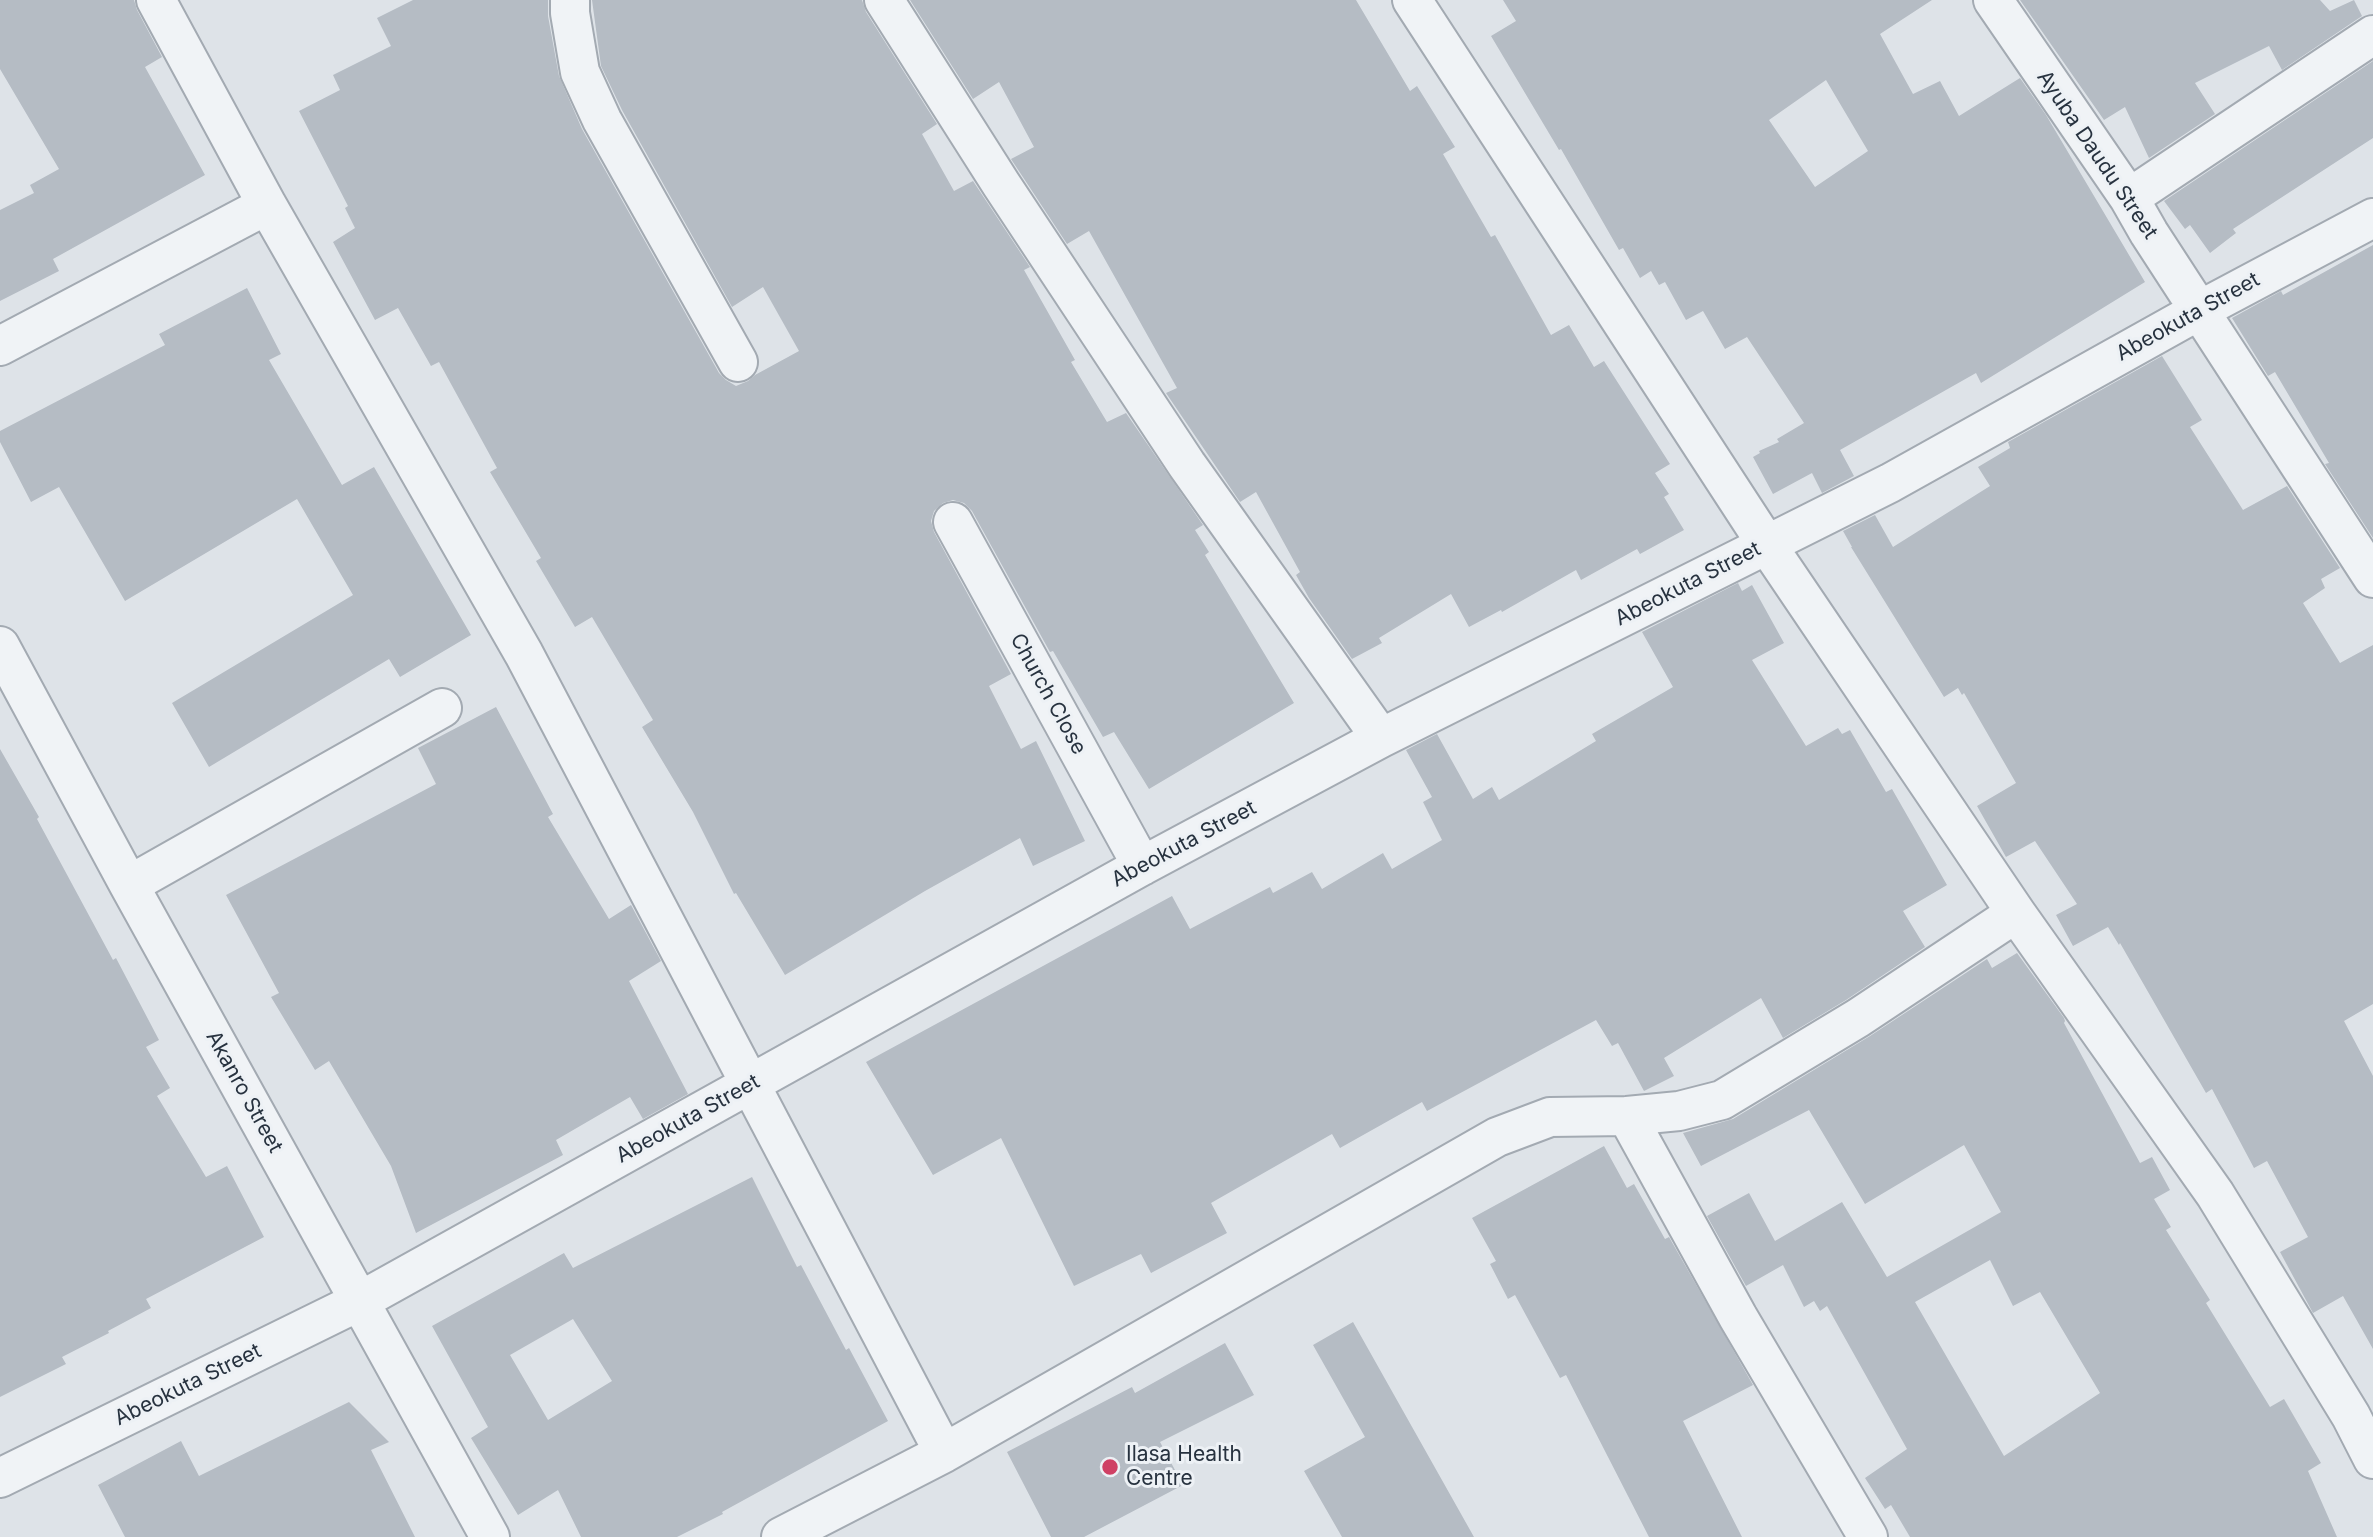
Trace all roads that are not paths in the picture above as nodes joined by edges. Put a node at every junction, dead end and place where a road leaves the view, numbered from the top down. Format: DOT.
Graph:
graph roads {
  1 [pos="156,0"];
  2 [pos="570,0"];
  3 [pos="884,0"];
  4 [pos="1412,0"];
  5 [pos="1993,0"];
  6 [pos="2373,35"];
  7 [pos="2129,198"];
  8 [pos="267,205"];
  9 [pos="2373,218"];
  10 [pos="2200,310"];
  11 [pos="0,346"];
  12 [pos="738,362"];
  13 [pos="953,522"];
  14 [pos="1767,545"];
  15 [pos="2373,578"];
  16 [pos="0,646"];
  17 [pos="442,708"];
  18 [pos="1381,738"];
  19 [pos="1142,866"];
  20 [pos="129,885"];
  21 [pos="2016,913"];
  22 [pos="750,1084"];
  23 [pos="1627,1116"];
  24 [pos="360,1301"];
  25 [pos="944,1454"];
  26 [pos="2373,1459"];
  27 [pos="0,1478"];
  28 [pos="490,1537"];
  29 [pos="781,1537"];
  30 [pos="1868,1537"];
  1 -- 8 [label="street"];
  2 -- 12 [label="street"];
  3 -- 18 [label="street"];
  4 -- 14 [label="street"];
  5 -- 7 [label="street, Ayuba Daudu Street"];
  6 -- 7 [label="street"];
  7 -- 10 [label="street, Ayuba Daudu Street"];
  8 -- 11 [label="street"];
  8 -- 22 [label="street"];
  9 -- 10 [label="street, Abeokuta Street"];
  10 -- 14 [label="street, Abeokuta Street"];
  10 -- 15 [label="street, Ayuba Daudu Street"];
  13 -- 19 [label="street, Church Close"];
  14 -- 18 [label="street, Abeokuta Street"];
  14 -- 21 [label="street"];
  16 -- 20 [label="street, Akanro Street"];
  17 -- 20 [label="street"];
  18 -- 19 [label="street, Abeokuta Street"];
  19 -- 22 [label="street, Abeokuta Street"];
  20 -- 24 [label="street, Akanro Street"];
  21 -- 23 [label="street"];
  21 -- 26 [label="street"];
  22 -- 24 [label="street, Abeokuta Street"];
  22 -- 25 [label="street"];
  23 -- 25 [label="street"];
  23 -- 30 [label="street"];
  24 -- 27 [label="street, Abeokuta Street"];
  24 -- 28 [label="street, Akanro Street"];
  25 -- 29 [label="street"];
}
